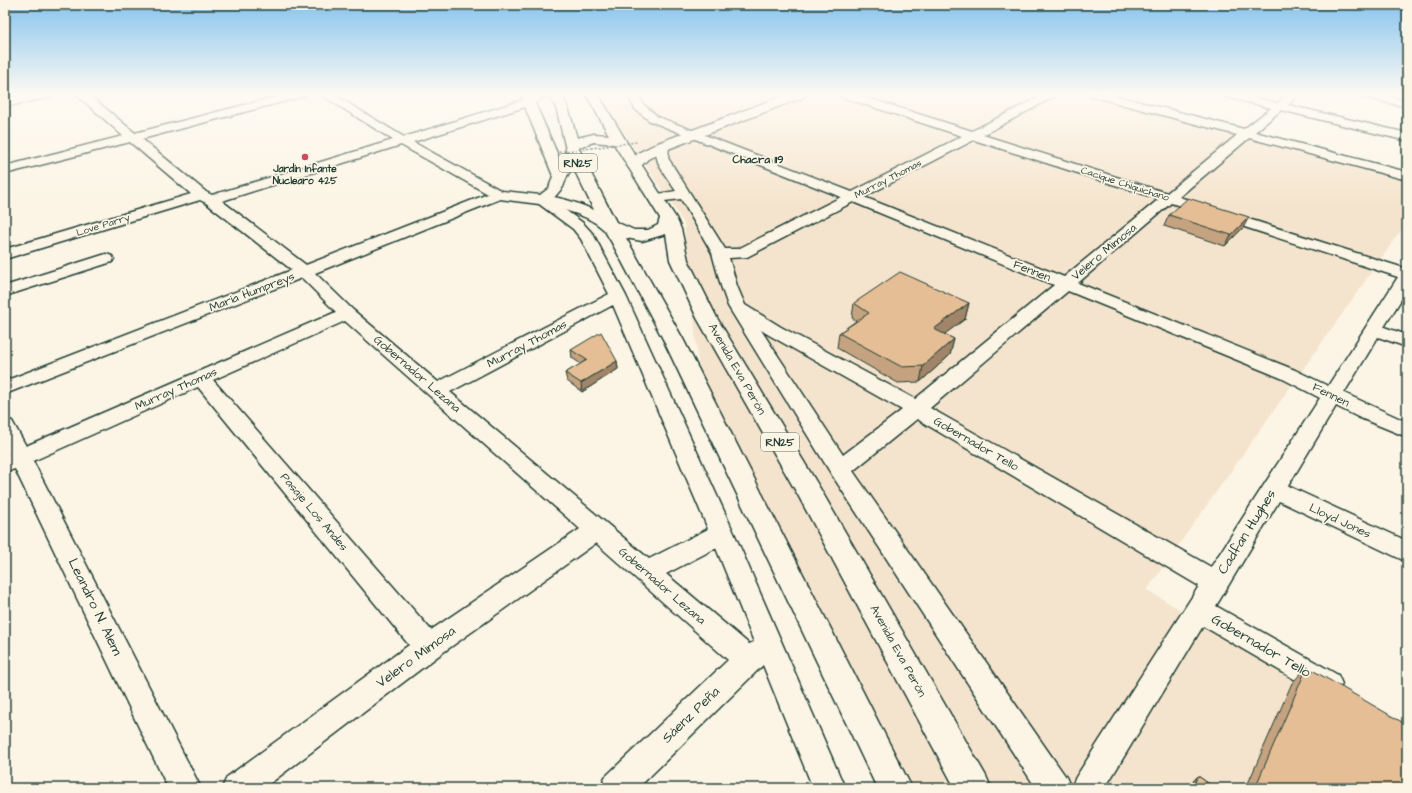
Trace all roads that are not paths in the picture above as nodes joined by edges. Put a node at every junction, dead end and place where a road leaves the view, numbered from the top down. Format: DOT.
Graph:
graph roads {
  1 [pos="125,131"];
  2 [pos="156,131"];
  3 [pos="386,131"];
  4 [pos="428,131"];
  5 [pos="546,131"];
  6 [pos="564,131"];
  7 [pos="617,131"];
  8 [pos="683,131"];
  9 [pos="703,131"];
  10 [pos="958,131"];
  11 [pos="984,131"];
  12 [pos="1235,131"];
  13 [pos="1250,131"];
  14 [pos="1381,131"];
  15 [pos="1246,134"];
  16 [pos="692,135"];
  17 [pos="974,136"];
  18 [pos="132,137"];
  19 [pos="1407,137"];
  20 [pos="401,140"];
  21 [pos="659,147"];
  22 [pos="628,148"];
  23 [pos="568,151"];
  24 [pos="5,170"];
  25 [pos="560,176"];
  26 [pos="1407,176"];
  27 [pos="684,194"];
  28 [pos="499,195"];
  29 [pos="206,197"];
  30 [pos="853,197"];
  31 [pos="656,198"];
  32 [pos="1170,198"];
  33 [pos="543,200"];
  34 [pos="668,218"];
  35 [pos="610,227"];
  36 [pos="720,253"];
  37 [pos="5,254"];
  38 [pos="106,259"];
  39 [pos="305,272"];
  40 [pos="1407,275"];
  41 [pos="1065,284"];
  42 [pos="5,292"];
  43 [pos="618,296"];
  44 [pos="737,306"];
  45 [pos="347,314"];
  46 [pos="1373,329"];
  47 [pos="1407,341"];
  48 [pos="201,378"];
  49 [pos="5,388"];
  50 [pos="437,391"];
  51 [pos="1332,396"];
  52 [pos="916,410"];
  53 [pos="5,426"];
  54 [pos="1407,430"];
  55 [pos="13,460"];
  56 [pos="840,469"];
  57 [pos="1274,489"];
  58 [pos="597,530"];
  59 [pos="722,533"];
  60 [pos="1407,552"];
  61 [pos="647,572"];
  62 [pos="1215,582"];
  63 [pos="1198,609"];
  64 [pos="428,646"];
  65 [pos="758,653"];
  66 [pos="1346,695"];
  67 [pos="185,788"];
  68 [pos="238,788"];
  69 [pos="616,788"];
  70 [pos="829,788"];
  71 [pos="894,788"];
  72 [pos="974,788"];
  73 [pos="1055,788"];
  74 [pos="1086,788"];
  1 -- 18 [label="street, Gobernador Lezana"];
  2 -- 18 [label="street"];
  3 -- 20 [label="street"];
  4 -- 20 [label="street, Love Parry"];
  5 -- 25 [label="street"];
  6 -- 23 [label="main road, RN25"];
  7 -- 22 [label="main road, Avenida Eva Perón / RN25"];
  8 -- 16 [label="street, Fennen"];
  9 -- 16 [label="main road"];
  10 -- 17 [label="street, Cacique Chiquichano"];
  11 -- 17 [label="street, Murray Thomas"];
  12 -- 15 [label="street"];
  13 -- 15 [label="street, Velero Mimosa"];
  14 -- 19 [label="street"];
  15 -- 26 [label="street"];
  15 -- 32 [label="street, Velero Mimosa"];
  16 -- 21 [label="main road"];
  16 -- 30 [label="street, Fennen"];
  17 -- 30 [label="street, Murray Thomas"];
  17 -- 32 [label="street, Cacique Chiquichano"];
  18 -- 24 [label="street"];
  18 -- 29 [label="street, Gobernador Lezana"];
  20 -- 28 [label="street"];
  20 -- 29 [label="street, Love Parry"];
  21 -- 22 [label="main road"];
  21 -- 22 [label="main road"];
  21 -- 27 [label="street"];
  22 -- 23 [label="main road"];
  22 -- 31 [label="main road, Avenida Eva Perón / RN25"];
  23 -- 25 [label="main road"];
  23 -- 35 [label="main road, RN25"];
  25 -- 33 [label="street"];
  27 -- 31 [label="street"];
  27 -- 36 [label="street"];
  28 -- 33 [label="street"];
  28 -- 39 [label="street, María Humpreys"];
  29 -- 37 [label="street, Love Parry"];
  29 -- 39 [label="street, Gobernador Lezana"];
  30 -- 36 [label="street, Murray Thomas"];
  30 -- 41 [label="street, Fennen"];
  31 -- 34 [label="main road, Avenida Eva Perón / RN25"];
  32 -- 40 [label="street, Cacique Chiquichano"];
  32 -- 41 [label="street, Velero Mimosa"];
  33 -- 35 [label="main road"];
  33 -- 43 [label="street"];
  34 -- 35 [label="main road"];
  34 -- 72 [label="main road, Avenida Eva Perón / RN25"];
  35 -- 71 [label="main road, RN25"];
  36 -- 44 [label="street"];
  38 -- 42 [label="street"];
  39 -- 45 [label="street, Gobernador Lezana"];
  39 -- 49 [label="street, María Humpreys"];
  40 -- 46 [label="street, Cadfan Hughes"];
  41 -- 51 [label="street, Fennen"];
  41 -- 52 [label="street, Velero Mimosa"];
  43 -- 50 [label="street, Murray Thomas"];
  43 -- 59 [label="street"];
  44 -- 52 [label="street, Gobernador Tello"];
  44 -- 56 [label="street"];
  45 -- 48 [label="street, Murray Thomas"];
  45 -- 50 [label="street, Gobernador Lezana"];
  46 -- 47 [label="street"];
  46 -- 51 [label="street, Cadfan Hughes"];
  48 -- 55 [label="street, Murray Thomas"];
  48 -- 64 [label="street, Pasaje Los Andes"];
  50 -- 58 [label="street, Gobernador Lezana"];
  51 -- 54 [label="street, Fennen"];
  51 -- 57 [label="street, Cadfan Hughes"];
  52 -- 56 [label="street, Velero Mimosa"];
  52 -- 62 [label="street, Gobernador Tello"];
  53 -- 55 [label="street, Leandro N. Alem"];
  55 -- 67 [label="street, Leandro N. Alem"];
  56 -- 73 [label="street"];
  57 -- 60 [label="street, Lloyd Jones"];
  57 -- 62 [label="street, Cadfan Hughes"];
  58 -- 61 [label="street, Gobernador Lezana"];
  58 -- 64 [label="street, Velero Mimosa"];
  59 -- 61 [label="street"];
  59 -- 65 [label="street"];
  61 -- 65 [label="street, Gobernador Lezana"];
  62 -- 63 [label="street, Cadfan Hughes"];
  63 -- 66 [label="street, Gobernador Tello"];
  63 -- 74 [label="street, Cadfan Hughes"];
  64 -- 68 [label="street, Velero Mimosa"];
  65 -- 69 [label="street, Sáenz Peña"];
  65 -- 70 [label="street"];
}
